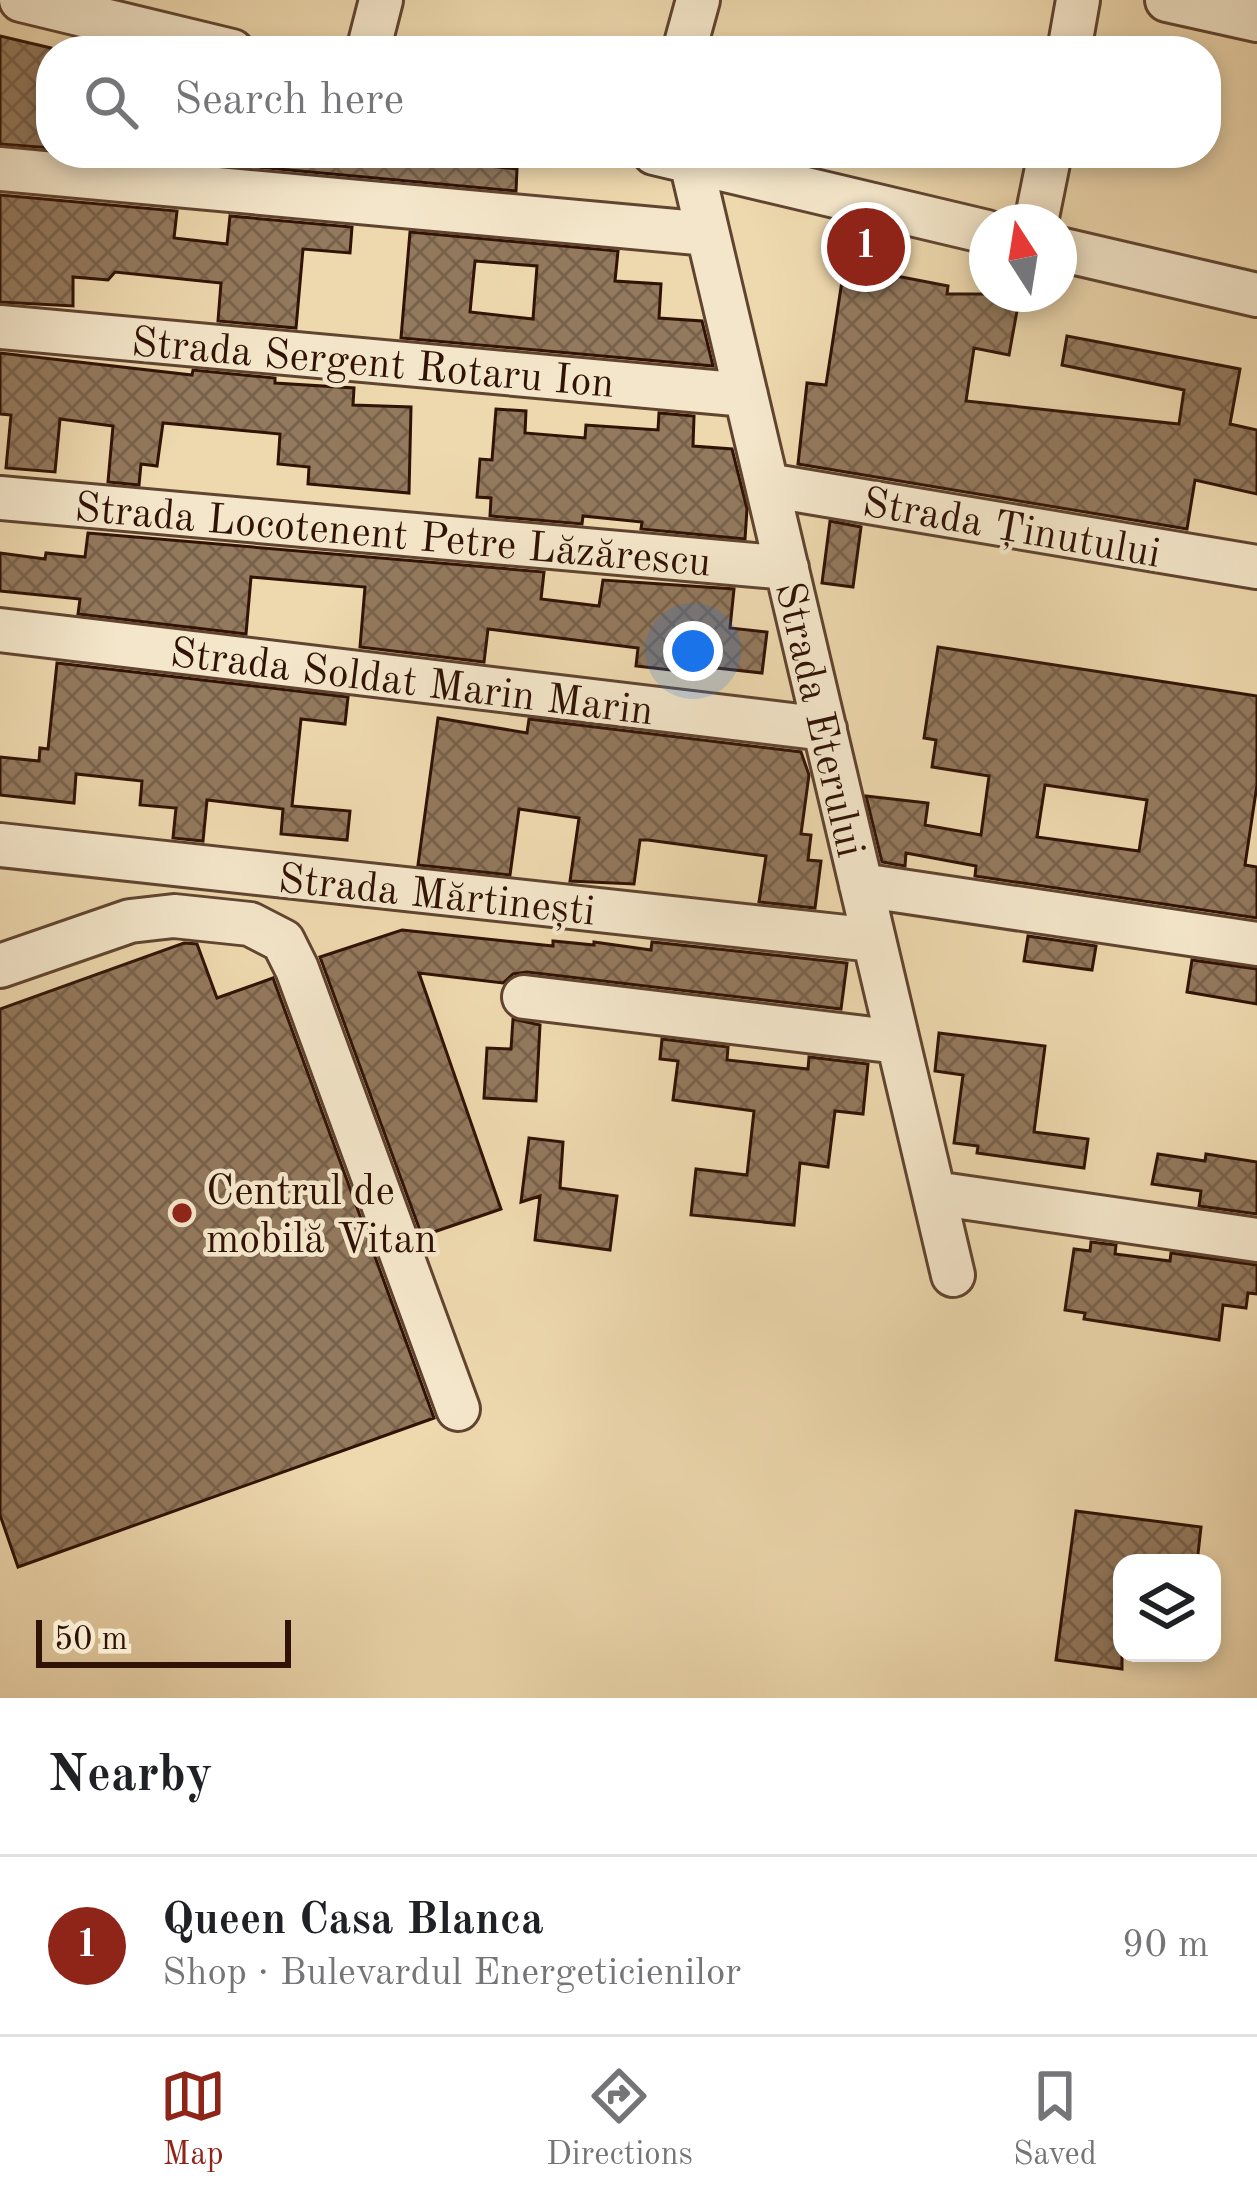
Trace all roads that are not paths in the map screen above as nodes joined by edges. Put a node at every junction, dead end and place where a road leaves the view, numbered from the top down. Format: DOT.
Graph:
graph roads {
  1 [pos="21,0"];
  2 [pos="381,0"];
  3 [pos="698,0"];
  4 [pos="1078,0"];
  5 [pos="1167,0"];
  6 [pos="1257,20"];
  7 [pos="170,36"];
  8 [pos="372,36"];
  9 [pos="688,36"];
  10 [pos="1072,36"];
  11 [pos="677,168"];
  12 [pos="715,168"];
  13 [pos="1047,168"];
  14 [pos="0,169"];
  15 [pos="1040,204"];
  16 [pos="969,228"];
  17 [pos="708,233"];
  18 [pos="1077,252"];
  19 [pos="1257,295"];
  20 [pos="0,327"];
  21 [pos="746,395"];
  22 [pos="767,484"];
  23 [pos="0,498"];
  24 [pos="1257,567"];
  25 [pos="787,568"];
  26 [pos="0,630"];
  27 [pos="825,729"];
  28 [pos="0,845"];
  29 [pos="861,885"];
  30 [pos="874,940"];
  31 [pos="1257,944"];
  32 [pos="0,966"];
  33 [pos="524,997"];
  34 [pos="898,1042"];
  35 [pos="934,1193"];
  36 [pos="1257,1240"];
  37 [pos="953,1275"];
  38 [pos="458,1409"];
  1 -- 7 [label="street"];
  2 -- 8 [label="street"];
  3 -- 9 [label="street"];
  4 -- 10 [label="street"];
  5 -- 6 [label="street"];
  11 -- 17 [label="street, Strada Eterului"];
  12 -- 16 [label="street"];
  13 -- 15 [label="street"];
  14 -- 17 [label="street"];
  17 -- 21 [label="street, Strada Eterului"];
  18 -- 19 [label="street"];
  20 -- 21 [label="street, Strada Sergent Rotaru Ion"];
  21 -- 22 [label="street, Strada Eterului"];
  22 -- 24 [label="street, Strada Ținutului"];
  22 -- 25 [label="street, Strada Eterului"];
  23 -- 25 [label="street, Strada Locotenent Petre Lăzărescu"];
  25 -- 27 [label="street, Strada Eterului"];
  26 -- 27 [label="street, Strada Soldat Marin Marin"];
  27 -- 29 [label="street, Strada Eterului"];
  28 -- 30 [label="street, Strada Mărtinești"];
  29 -- 30 [label="street, Strada Eterului"];
  29 -- 31 [label="street"];
  30 -- 34 [label="street, Strada Eterului"];
  32 -- 38 [label="street"];
  33 -- 34 [label="street"];
  34 -- 35 [label="street, Strada Eterului"];
  35 -- 36 [label="street"];
  35 -- 37 [label="street, Strada Eterului"];
}
